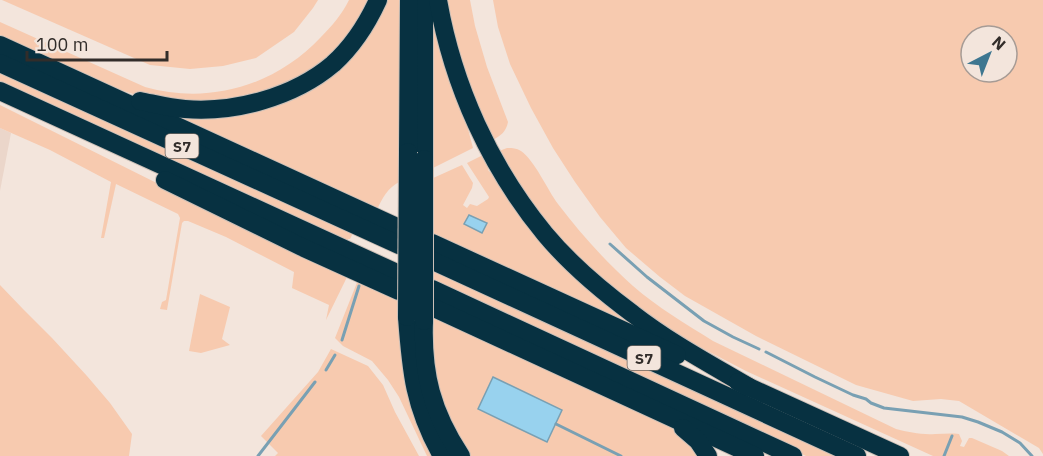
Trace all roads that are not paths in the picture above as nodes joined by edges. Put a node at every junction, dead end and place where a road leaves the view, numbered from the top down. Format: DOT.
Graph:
graph roads {
  1 [pos="378,0"];
  2 [pos="409,0"];
  3 [pos="424,0"];
  4 [pos="438,0"];
  5 [pos="0,45"];
  6 [pos="0,63"];
  7 [pos="104,93"];
  8 [pos="8,95"];
  9 [pos="416,156"];
  10 [pos="367,222"];
  11 [pos="395,235"];
  12 [pos="399,283"];
  13 [pos="424,308"];
  14 [pos="749,387"];
  15 [pos="664,414"];
  16 [pos="442,456"];
  17 [pos="461,456"];
  18 [pos="708,456"];
  19 [pos="755,456"];
  20 [pos="793,456"];
  21 [pos="857,456"];
  22 [pos="900,456"];
  1 -- 7 [label="highway"];
  2 -- 9 [label="highway"];
  3 -- 9 [label="highway"];
  4 -- 14 [label="highway"];
  5 -- 7 [label="highway"];
  6 -- 10 [label="highway, S7"];
  7 -- 10 [label="highway"];
  8 -- 12 [label="highway"];
  9 -- 13 [label="highway, bridge"];
  10 -- 11 [label="highway, S7"];
  13 -- 15 [label="highway"];
  13 -- 16 [label="highway"];
  13 -- 17 [label="highway"];
  13 -- 20 [label="highway, S7"];
  14 -- 21 [label="highway, S7"];
  14 -- 22 [label="highway"];
  15 -- 18 [label="highway"];
  15 -- 19 [label="highway"];
}
